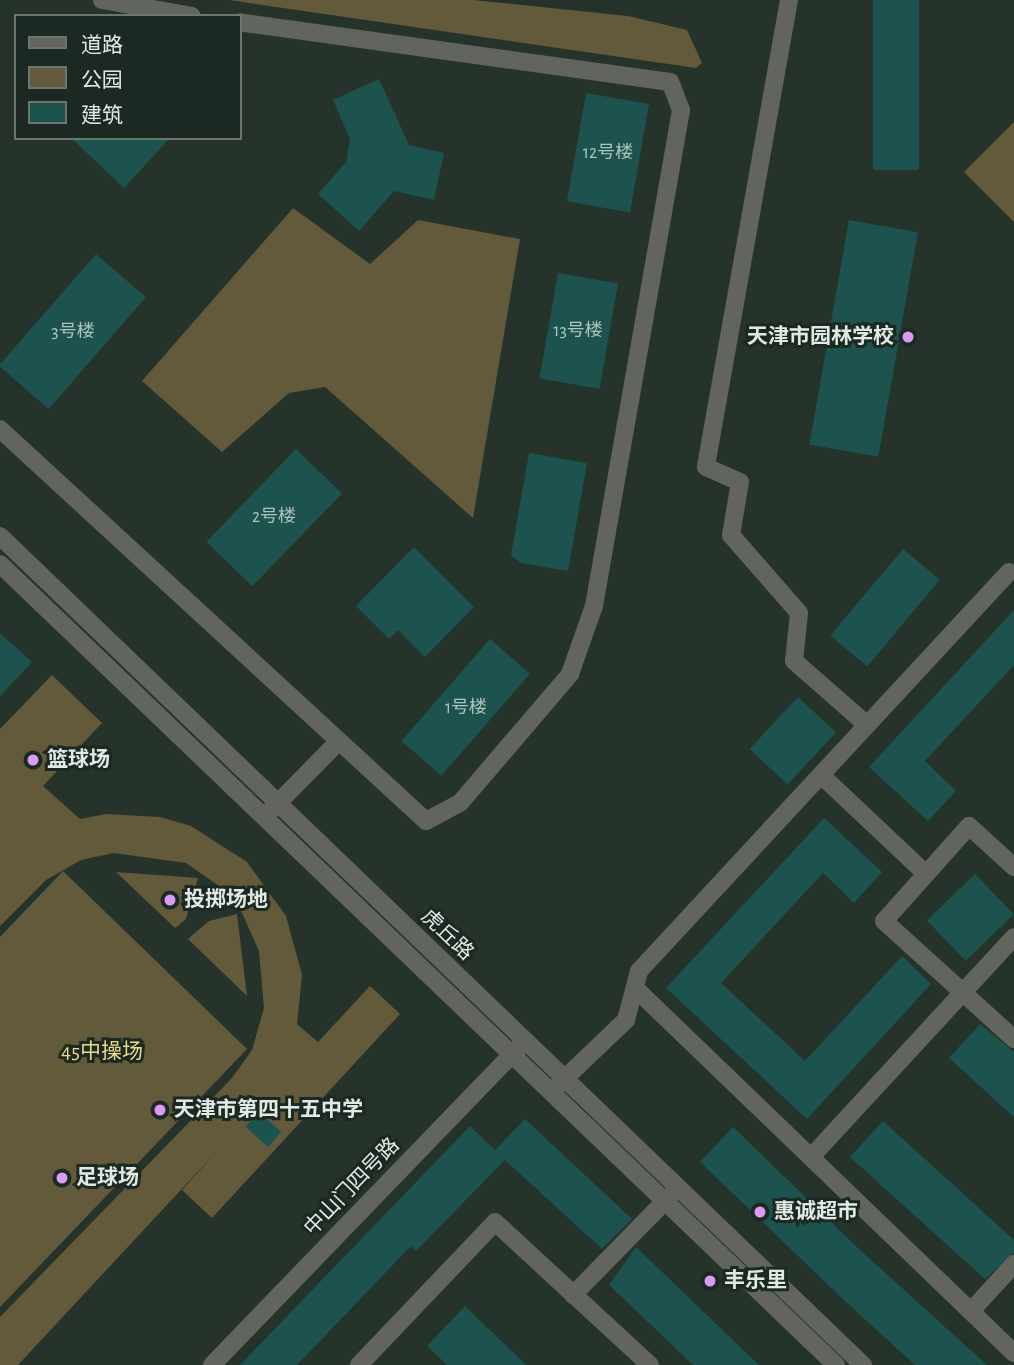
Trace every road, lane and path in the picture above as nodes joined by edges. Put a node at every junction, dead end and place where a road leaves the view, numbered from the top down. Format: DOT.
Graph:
graph roads {
  1 [pos="102,0"];
  2 [pos="789,0"];
  3 [pos="181,14"];
  4 [pos="242,22"];
  5 [pos="0,429"];
  6 [pos="0,537"];
  7 [pos="0,564"];
  8 [pos="1009,572"];
  9 [pos="867,725"];
  10 [pos="338,742"];
  11 [pos="821,775"];
  12 [pos="277,803"];
  13 [pos="264,817"];
  14 [pos="1014,867"];
  15 [pos="926,874"];
  16 [pos="1014,937"];
  17 [pos="636,989"];
  18 [pos="963,993"];
  19 [pos="1014,1039"];
  20 [pos="525,1041"];
  21 [pos="512,1055"];
  22 [pos="565,1078"];
  23 [pos="551,1093"];
  24 [pos="811,1157"];
  25 [pos="677,1188"];
  26 [pos="664,1202"];
  27 [pos="1014,1264"];
  28 [pos="573,1295"];
  29 [pos="971,1311"];
  30 [pos="1014,1353"];
  31 [pos="370,1362"];
  32 [pos="212,1365"];
  33 [pos="650,1365"];
  34 [pos="836,1365"];
  35 [pos="863,1365"];
  1 -- 3 [label="street"];
  2 -- 9 [label="street"];
  4 -- 10 [label="street"];
  5 -- 10 [label="street"];
  6 -- 12 [label="street, 虎丘路"];
  7 -- 13 [label="street, 虎丘路"];
  8 -- 9 [label="street"];
  9 -- 11 [label="street"];
  10 -- 12 [label="street"];
  11 -- 15 [label="street"];
  11 -- 17 [label="street"];
  12 -- 13 [label="street"];
  12 -- 20 [label="street, 虎丘路"];
  13 -- 21 [label="street, 虎丘路"];
  14 -- 15 [label="street"];
  15 -- 18 [label="street"];
  16 -- 18 [label="street"];
  17 -- 22 [label="street"];
  17 -- 24 [label="street"];
  18 -- 19 [label="street"];
  18 -- 24 [label="street"];
  20 -- 21 [label="street, 中山门四号路"];
  20 -- 22 [label="street, 虎丘路"];
  21 -- 23 [label="street, 虎丘路"];
  21 -- 32 [label="street, 中山门四号路"];
  22 -- 23 [label="street"];
  22 -- 25 [label="street, 虎丘路"];
  23 -- 26 [label="street, 虎丘路"];
  24 -- 29 [label="street"];
  25 -- 26 [label="street"];
  25 -- 35 [label="street, 虎丘路"];
  26 -- 28 [label="street"];
  26 -- 34 [label="street, 虎丘路"];
  27 -- 29 [label="street"];
  28 -- 31 [label="street"];
  28 -- 33 [label="street"];
  29 -- 30 [label="street"];
}
